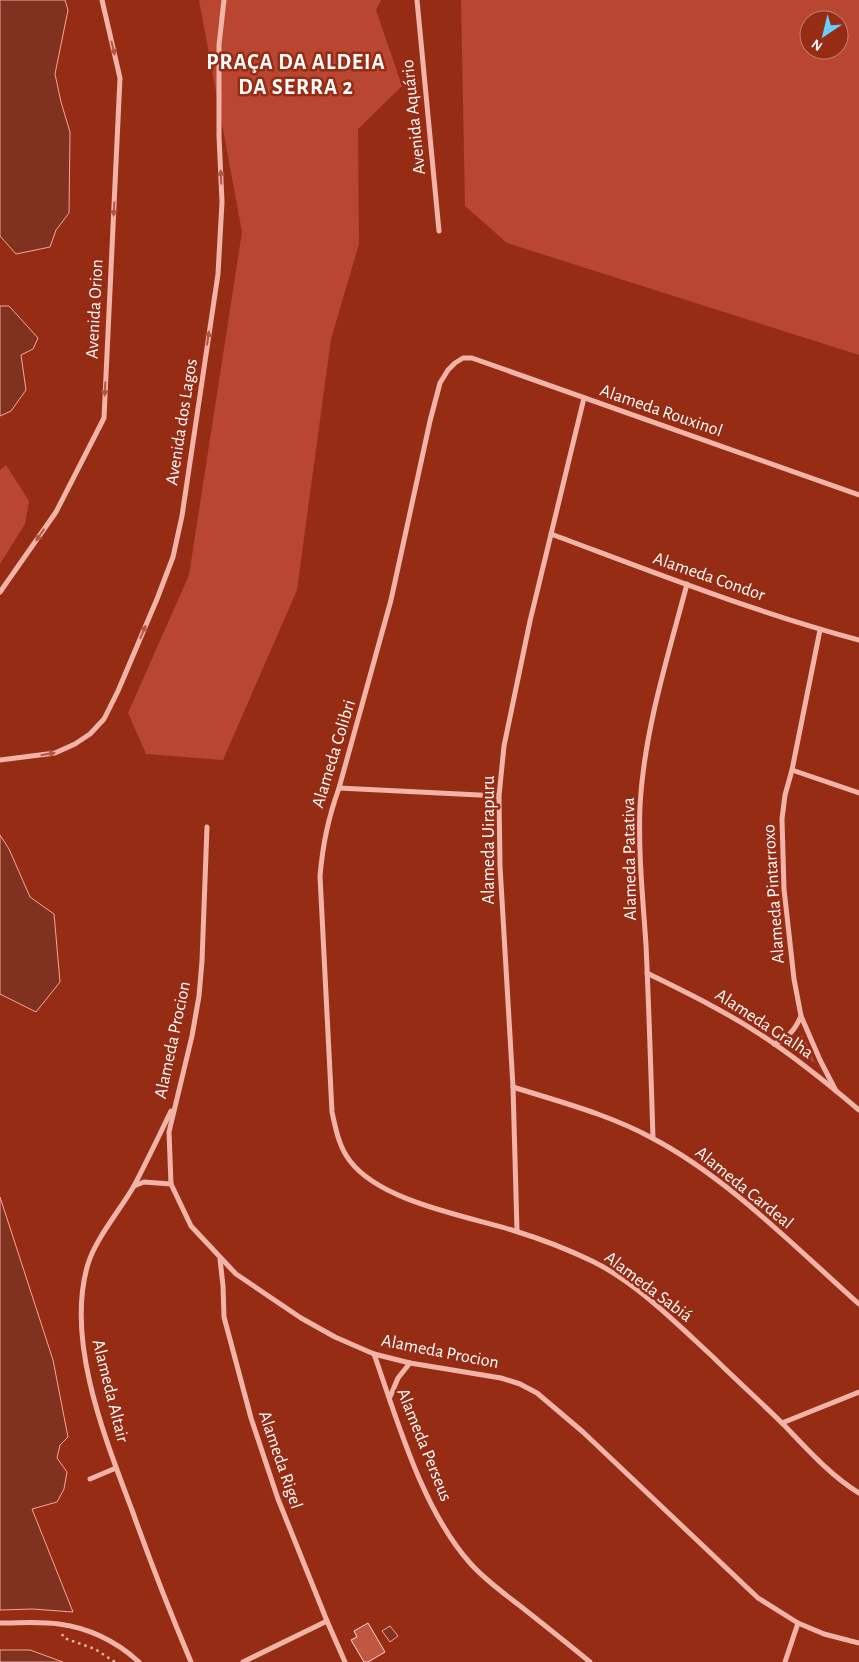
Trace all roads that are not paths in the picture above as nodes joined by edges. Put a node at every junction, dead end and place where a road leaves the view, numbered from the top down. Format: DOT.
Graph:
graph roads {
  1 [pos="102,0"];
  2 [pos="224,0"];
  3 [pos="417,0"];
  4 [pos="439,231"];
  5 [pos="455,362"];
  6 [pos="584,398"];
  7 [pos="859,495"];
  8 [pos="552,534"];
  9 [pos="687,584"];
  10 [pos="0,592"];
  11 [pos="820,630"];
  12 [pos="859,640"];
  13 [pos="0,760"];
  14 [pos="792,770"];
  15 [pos="339,788"];
  16 [pos="859,793"];
  17 [pos="499,796"];
  18 [pos="207,827"];
  19 [pos="647,973"];
  20 [pos="801,1016"];
  21 [pos="774,1044"];
  22 [pos="513,1087"];
  23 [pos="836,1091"];
  24 [pos="174,1105"];
  25 [pos="859,1110"];
  26 [pos="653,1138"];
  27 [pos="350,1161"];
  28 [pos="172,1184"];
  29 [pos="134,1186"];
  30 [pos="517,1231"];
  31 [pos="220,1259"];
  32 [pos="859,1304"];
  33 [pos="374,1354"];
  34 [pos="410,1363"];
  35 [pos="859,1392"];
  36 [pos="390,1398"];
  37 [pos="782,1423"];
  38 [pos="116,1468"];
  39 [pos="90,1478"];
  40 [pos="859,1493"];
  41 [pos="327,1621"];
  42 [pos="0,1623"];
  43 [pos="798,1623"];
  44 [pos="859,1643"];
  45 [pos="139,1662"];
  46 [pos="191,1662"];
  47 [pos="243,1662"];
  48 [pos="345,1662"];
  49 [pos="590,1662"];
  50 [pos="785,1662"];
  1 -- 10 [label="street, Avenida Orion, one-way"];
  13 -- 2 [label="street, Avenida dos Lagos, one-way"];
  3 -- 4 [label="street, Avenida Aquário"];
  5 -- 6 [label="street, Alameda Rouxinol"];
  5 -- 15 [label="street, Alameda Colibri"];
  6 -- 7 [label="street, Alameda Rouxinol"];
  6 -- 8 [label="street, Alameda Uirapuru"];
  8 -- 9 [label="street, Alameda Condor"];
  8 -- 17 [label="street, Alameda Uirapuru"];
  9 -- 11 [label="street, Alameda Condor"];
  9 -- 19 [label="street, Alameda Patativa"];
  11 -- 12 [label="street, Alameda Condor"];
  11 -- 14 [label="street, Alameda Pintarroxo"];
  14 -- 16 [label="street"];
  14 -- 20 [label="street, Alameda Pintarroxo"];
  15 -- 17 [label="street"];
  15 -- 27 [label="street, Alameda Colibri"];
  17 -- 22 [label="street, Alameda Uirapuru"];
  18 -- 24 [label="street, Alameda Procion"];
  19 -- 21 [label="street, Alameda Gralha"];
  19 -- 26 [label="street, Alameda Patativa"];
  20 -- 21 [label="street"];
  20 -- 23 [label="street, Alameda Pintarroxo"];
  21 -- 23 [label="street, Alameda Gralha"];
  22 -- 26 [label="street, Alameda Cardeal"];
  22 -- 30 [label="street, Alameda Uirapuru"];
  23 -- 25 [label="street, Alameda Gralha"];
  24 -- 28 [label="street, Alameda Procion"];
  24 -- 29 [label="street, Alameda Altair"];
  26 -- 32 [label="street, Alameda Cardeal"];
  27 -- 30 [label="street, Alameda Sabiá"];
  28 -- 29 [label="street"];
  28 -- 31 [label="street, Alameda Procion"];
  29 -- 38 [label="street, Alameda Altair"];
  30 -- 37 [label="street, Alameda Sabiá"];
  31 -- 33 [label="street, Alameda Procion"];
  31 -- 41 [label="street, Alameda Rigel"];
  33 -- 34 [label="street, Alameda Procion"];
  33 -- 36 [label="street, Alameda Perseus"];
  34 -- 36 [label="street"];
  34 -- 43 [label="street, Alameda Procion"];
  35 -- 37 [label="street"];
  36 -- 49 [label="street, Alameda Perseus"];
  37 -- 40 [label="street, Alameda Sabiá"];
  38 -- 39 [label="street"];
  38 -- 46 [label="street, Alameda Altair"];
  41 -- 47 [label="street"];
  41 -- 48 [label="street, Alameda Rigel"];
  42 -- 45 [label="street"];
  43 -- 44 [label="street, Alameda Procion"];
  43 -- 50 [label="street"];
}
